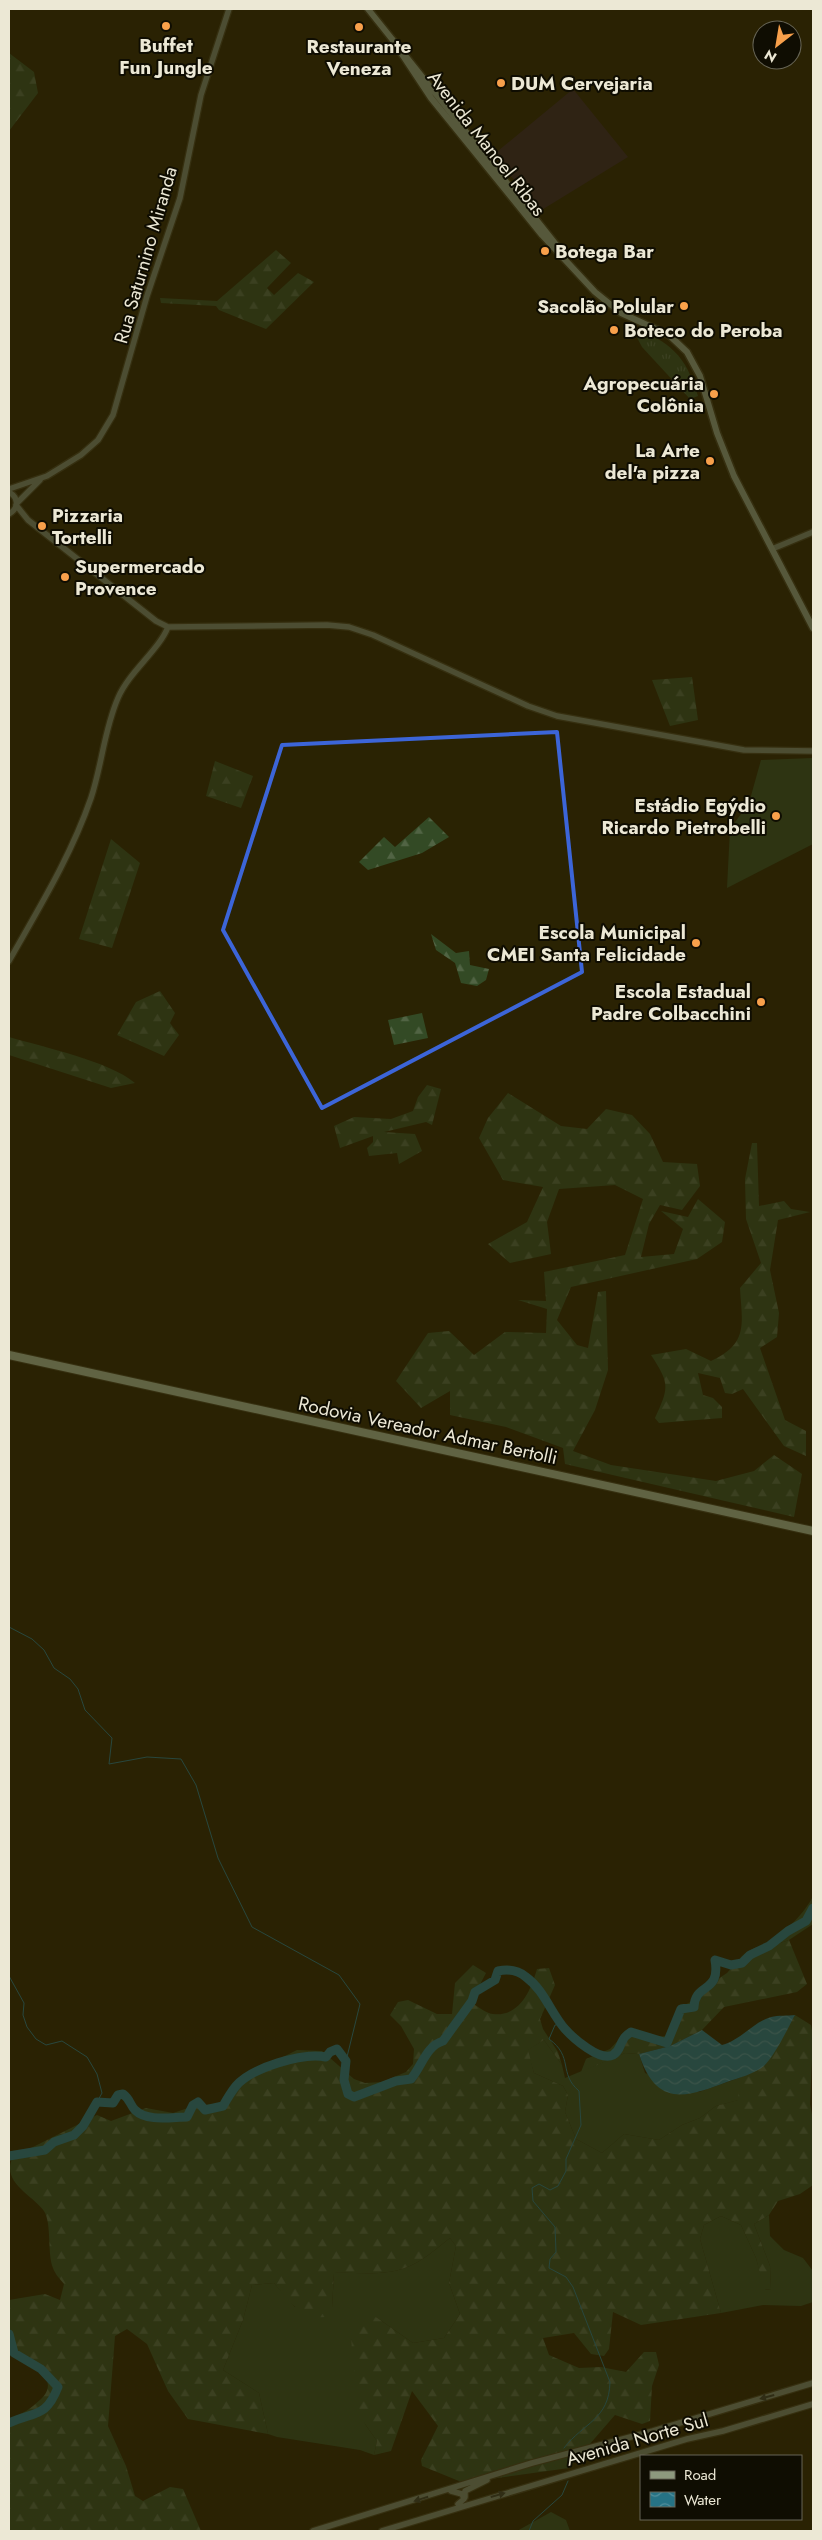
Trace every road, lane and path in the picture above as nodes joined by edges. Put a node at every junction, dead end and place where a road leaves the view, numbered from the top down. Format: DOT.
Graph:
graph roads {
  1 [pos="229,9"];
  2 [pos="368,9"];
  3 [pos="42,478"];
  4 [pos="9,491"];
  5 [pos="17,504"];
  6 [pos="10,513"];
  7 [pos="28,520"];
  8 [pos="813,532"];
  9 [pos="772,549"];
  10 [pos="168,626"];
  11 [pos="813,628"];
  12 [pos="813,751"];
  13 [pos="9,962"];
  14 [pos="9,1357"];
  15 [pos="813,1531"];
  16 [pos="813,2383"];
  17 [pos="813,2404"];
  18 [pos="488,2478"];
  19 [pos="448,2491"];
  20 [pos="469,2504"];
  21 [pos="444,2512"];
  22 [pos="313,2531"];
  23 [pos="382,2531"];
  1 -- 3 [label="street, Rua Saturnino Miranda"];
  2 -- 9 [label="main road, Avenida Manoel Ribas"];
  3 -- 4 [label="street, Rua Saturnino Miranda"];
  3 -- 5 [label="street, Rua Saturnino Miranda"];
  4 -- 5 [label="street"];
  5 -- 6 [label="street, Rua Saturnino Miranda"];
  5 -- 7 [label="street"];
  6 -- 7 [label="street"];
  7 -- 10 [label="street"];
  8 -- 9 [label="street"];
  9 -- 11 [label="main road, Avenida Manoel Ribas"];
  10 -- 12 [label="street"];
  10 -- 13 [label="street"];
  14 -- 15 [label="highway, Rodovia Vereador Admar Bertolli"];
  16 -- 18 [label="street, Avenida Norte Sul, one-way"];
  20 -- 17 [label="street, Avenida Norte Sul, one-way"];
  18 -- 19 [label="street, Avenida Norte Sul"];
  18 -- 20 [label="street, Avenida Norte Sul"];
  19 -- 21 [label="street, Avenida Norte Sul"];
  19 -- 22 [label="street, Avenida Norte Sul, one-way"];
  20 -- 21 [label="street, Avenida Norte Sul"];
  21 -- 23 [label="street, Avenida Norte Sul"];
}
